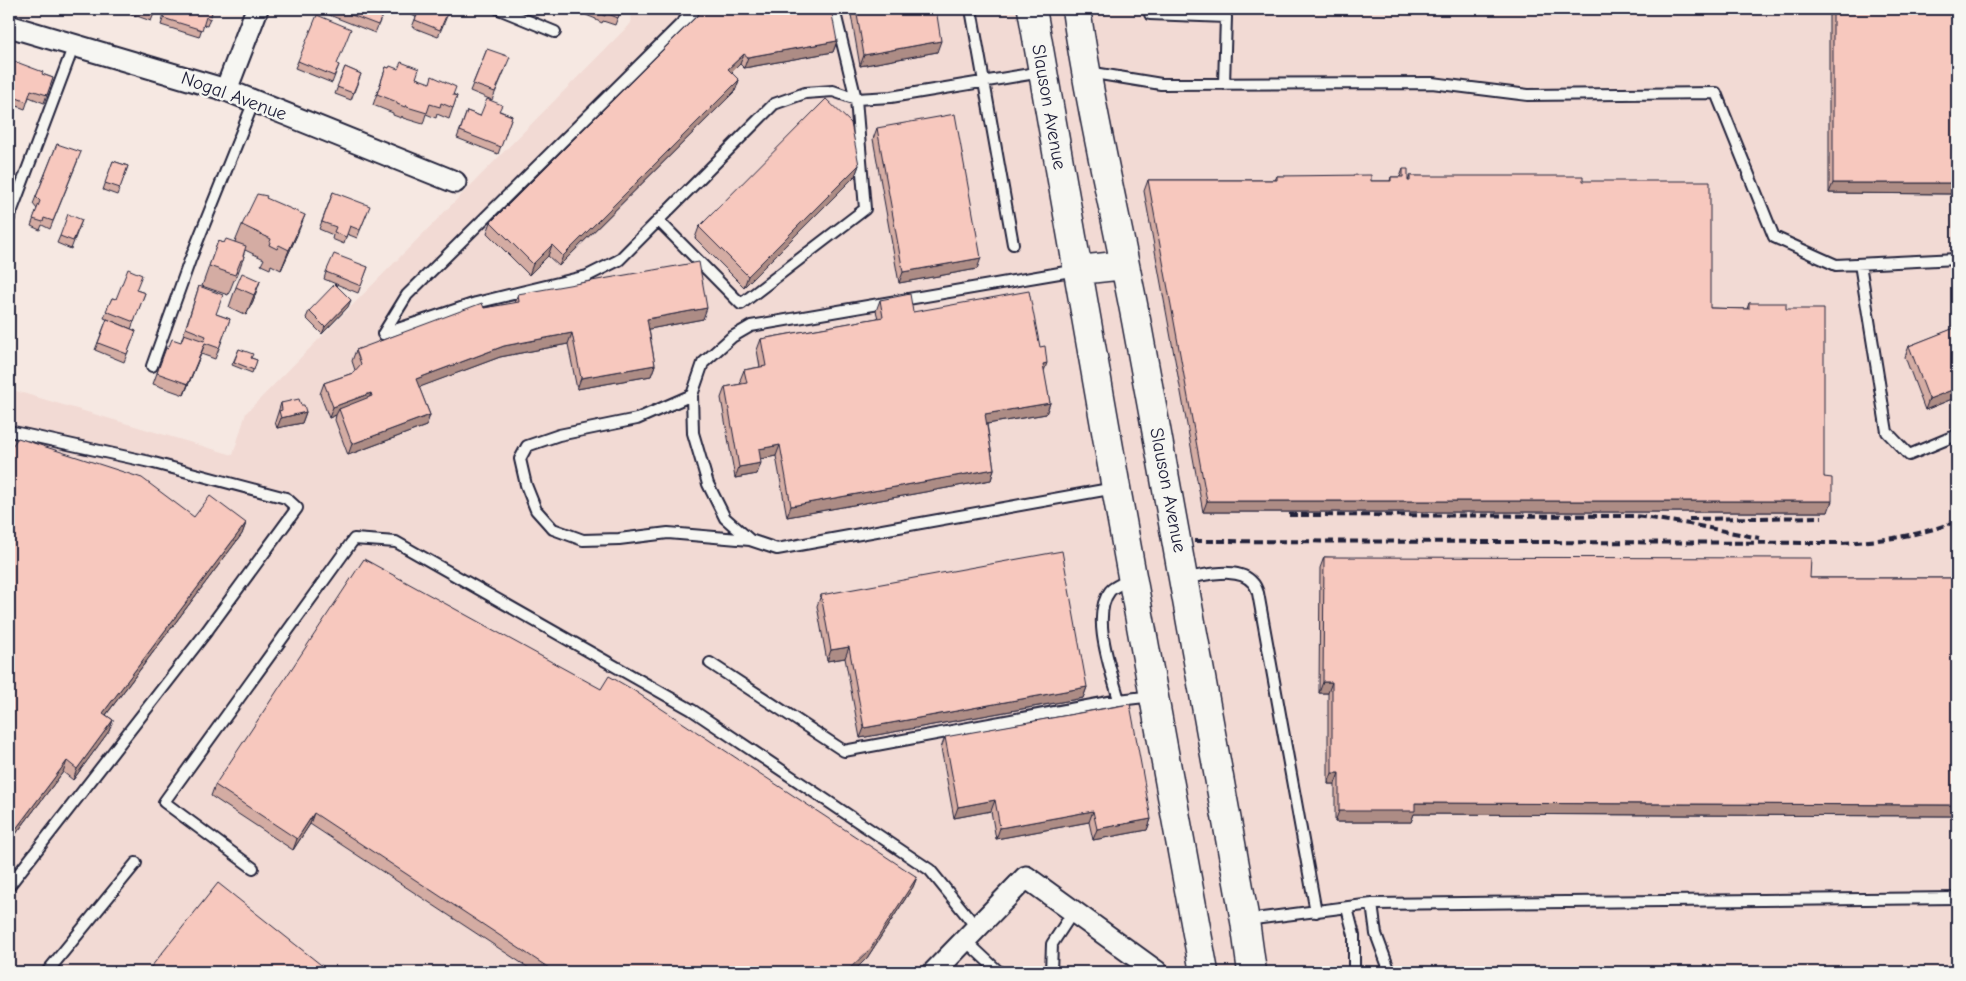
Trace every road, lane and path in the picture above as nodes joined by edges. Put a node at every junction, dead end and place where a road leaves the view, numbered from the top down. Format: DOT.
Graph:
graph roads {
  1 [pos="257,9"];
  2 [pos="499,9"];
  3 [pos="696,9"];
  4 [pos="834,9"];
  5 [pos="971,9"];
  6 [pos="1032,9"];
  7 [pos="1076,9"];
  8 [pos="1148,9"];
  9 [pos="1226,13"];
  10 [pos="9,26"];
  11 [pos="554,32"];
  12 [pos="74,45"];
  13 [pos="1085,71"];
  14 [pos="1043,72"];
  15 [pos="984,82"];
  16 [pos="1224,84"];
  17 [pos="226,90"];
  18 [pos="856,99"];
  19 [pos="254,101"];
  20 [pos="455,182"];
  21 [pos="9,218"];
  22 [pos="658,220"];
  23 [pos="1013,244"];
  24 [pos="1957,259"];
  25 [pos="1860,264"];
  26 [pos="1125,265"];
  27 [pos="1079,270"];
  28 [pos="152,366"];
  29 [pos="692,395"];
  30 [pos="9,431"];
  31 [pos="1957,435"];
  32 [pos="1116,488"];
  33 [pos="750,540"];
  34 [pos="1133,577"];
  35 [pos="1184,578"];
  36 [pos="710,663"];
  37 [pos="1153,696"];
  38 [pos="1118,700"];
  39 [pos="136,863"];
  40 [pos="253,868"];
  41 [pos="9,886"];
  42 [pos="1957,898"];
  43 [pos="1372,904"];
  44 [pos="1348,908"];
  45 [pos="1073,912"];
  46 [pos="1316,912"];
  47 [pos="1244,920"];
  48 [pos="971,934"];
  49 [pos="47,972"];
  50 [pos="934,972"];
  51 [pos="999,972"];
  52 [pos="1051,972"];
  53 [pos="1157,972"];
  54 [pos="1204,972"];
  55 [pos="1252,972"];
  56 [pos="1354,972"];
  57 [pos="1390,972"];
  1 -- 17 [label="street"];
  2 -- 11 [label="lane"];
  3 -- 22 [label="lane"];
  4 -- 18 [label="lane"];
  5 -- 15 [label="lane"];
  6 -- 14 [label="main road, Slauson Avenue"];
  7 -- 13 [label="main road, Slauson Avenue"];
  8 -- 9 [label="lane"];
  9 -- 16 [label="lane"];
  10 -- 12 [label="street, Nogal Avenue"];
  12 -- 17 [label="street, Nogal Avenue"];
  12 -- 21 [label="lane"];
  13 -- 14 [label="main road"];
  13 -- 16 [label="lane"];
  13 -- 26 [label="main road, Slauson Avenue"];
  14 -- 15 [label="lane"];
  14 -- 27 [label="main road, Slauson Avenue"];
  15 -- 18 [label="lane"];
  15 -- 23 [label="lane"];
  16 -- 25 [label="lane"];
  17 -- 19 [label="street, Nogal Avenue"];
  18 -- 22 [label="lane"];
  18 -- 22 [label="lane"];
  19 -- 20 [label="street, Nogal Avenue"];
  19 -- 28 [label="lane"];
  24 -- 25 [label="lane"];
  25 -- 31 [label="lane"];
  26 -- 27 [label="main road"];
  26 -- 35 [label="main road, Slauson Avenue"];
  27 -- 29 [label="lane"];
  27 -- 32 [label="main road, Slauson Avenue"];
  29 -- 33 [label="lane"];
  29 -- 33 [label="lane"];
  30 -- 41 [label="lane"];
  32 -- 33 [label="lane"];
  32 -- 34 [label="main road, Slauson Avenue"];
  34 -- 37 [label="main road, Slauson Avenue"];
  34 -- 38 [label="lane"];
  35 -- 46 [label="lane"];
  35 -- 47 [label="main road, Slauson Avenue"];
  36 -- 38 [label="lane"];
  37 -- 38 [label="lane"];
  37 -- 54 [label="main road, Slauson Avenue"];
  39 -- 49 [label="lane"];
  40 -- 48 [label="lane"];
  42 -- 43 [label="lane"];
  43 -- 44 [label="lane"];
  43 -- 57 [label="lane"];
  44 -- 46 [label="lane"];
  44 -- 56 [label="lane"];
  45 -- 48 [label="street"];
  45 -- 52 [label="lane"];
  45 -- 53 [label="street"];
  46 -- 47 [label="lane"];
  47 -- 55 [label="main road, Slauson Avenue"];
  48 -- 50 [label="street"];
  48 -- 51 [label="lane"];
}
